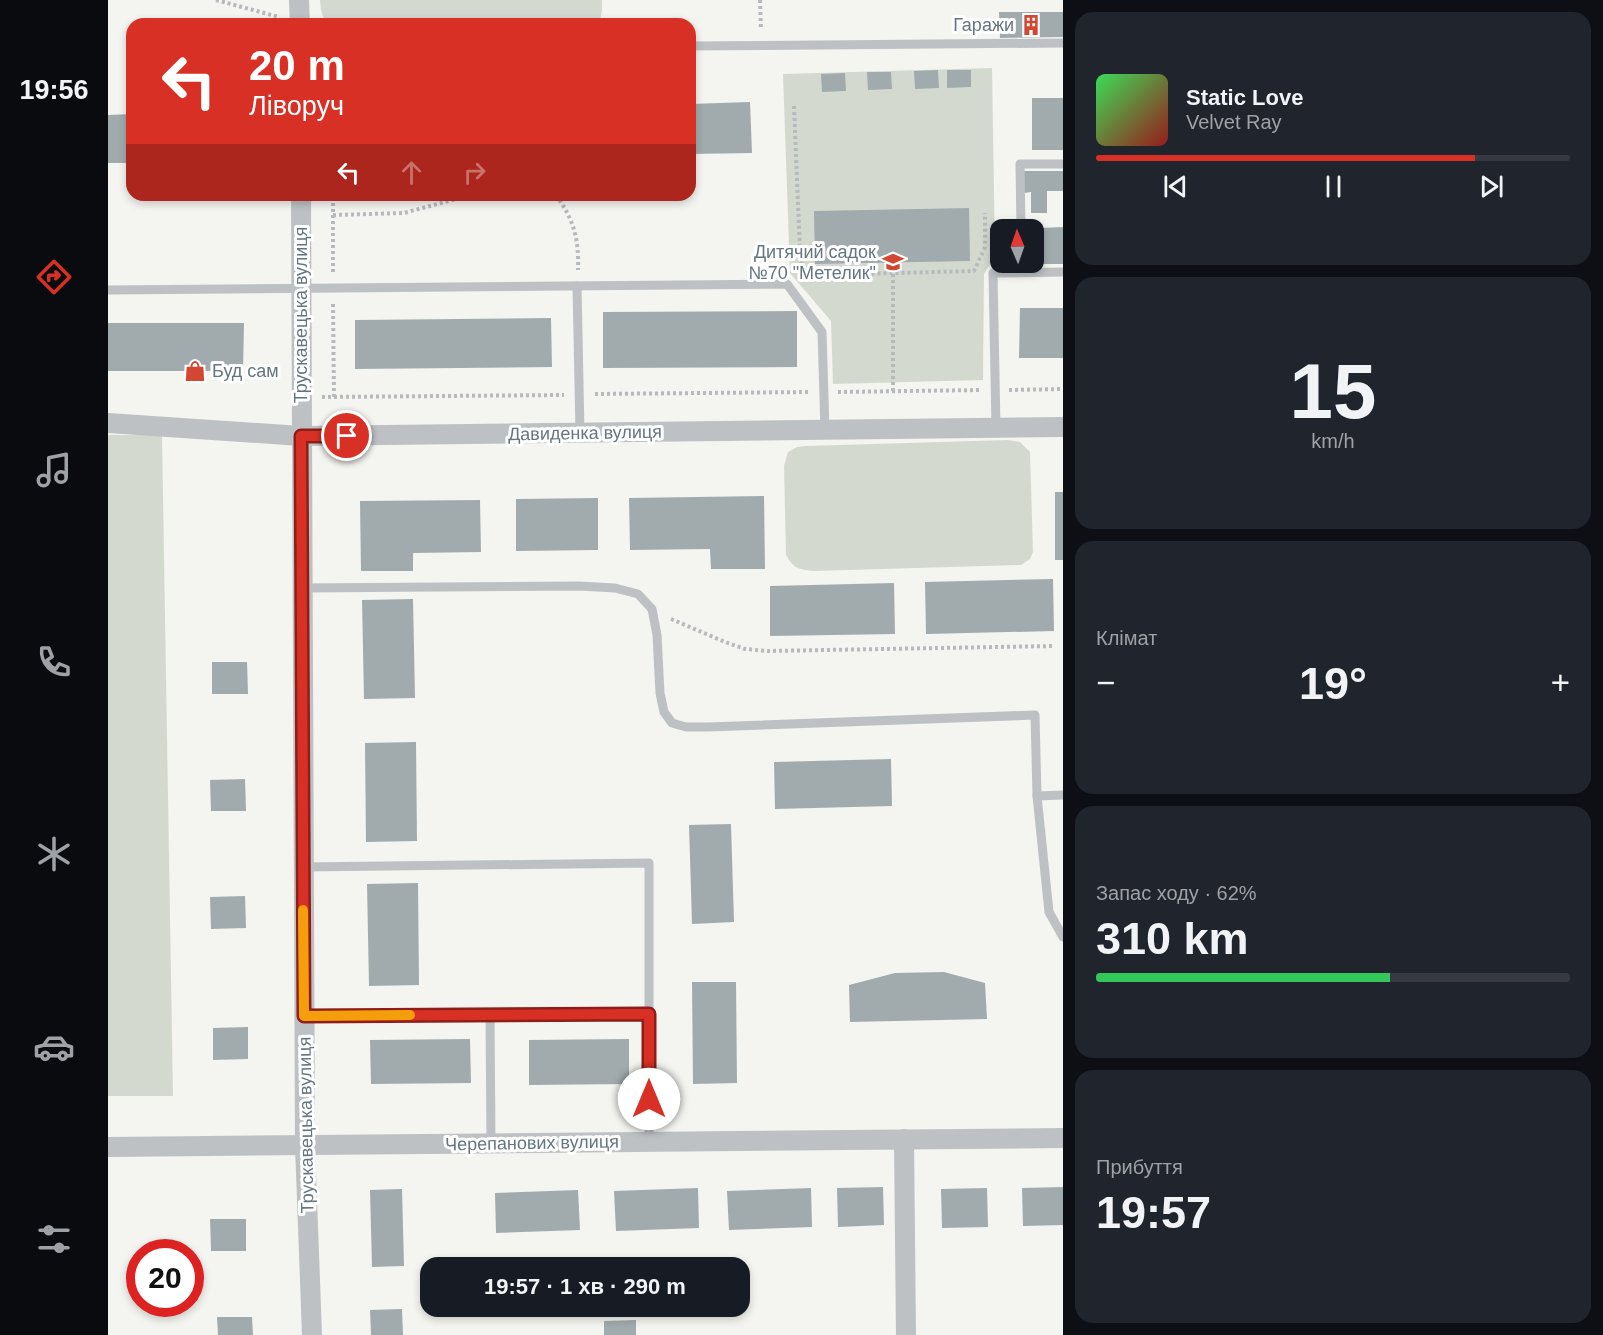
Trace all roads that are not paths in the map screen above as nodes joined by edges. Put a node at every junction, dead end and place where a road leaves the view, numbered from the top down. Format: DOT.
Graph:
graph roads {
  1 [pos="299,0"];
  2 [pos="300,18"];
  3 [pos="1063,43"];
  4 [pos="696,46"];
  5 [pos="1063,164"];
  6 [pos="301,201"];
  7 [pos="1021,219"];
  8 [pos="1044,270"];
  9 [pos="1063,272"];
  10 [pos="993,273"];
  11 [pos="577,286"];
  12 [pos="301,287"];
  13 [pos="108,290"];
  14 [pos="108,423"];
  15 [pos="1063,427"];
  16 [pos="996,428"];
  17 [pos="825,430"];
  18 [pos="580,433"];
  19 [pos="301,436"];
  20 [pos="302,588"];
  21 [pos="1063,795"];
  22 [pos="1037,796"];
  23 [pos="303,867"];
  24 [pos="1063,937"];
  25 [pos="490,1014"];
  26 [pos="649,1014"];
  27 [pos="304,1016"];
  28 [pos="1063,1138"];
  29 [pos="904,1139"];
  30 [pos="649,1142"];
  31 [pos="491,1144"];
  32 [pos="305,1145"];
  33 [pos="108,1147"];
  34 [pos="312,1335"];
  35 [pos="906,1335"];
  1 -- 2 [label="street"];
  3 -- 4 [label="lane"];
  5 -- 7 [label="lane"];
  6 -- 12 [label="street, Трускавецька вулиця"];
  8 -- 9 [label="lane"];
  10 -- 16 [label="lane"];
  11 -- 12 [label="lane"];
  11 -- 17 [label="lane"];
  11 -- 18 [label="lane"];
  12 -- 13 [label="lane"];
  12 -- 19 [label="street, Трускавецька вулиця"];
  14 -- 19 [label="street, Давиденка вулиця"];
  15 -- 16 [label="street, Давиденка вулиця"];
  16 -- 17 [label="street, Давиденка вулиця"];
  17 -- 18 [label="street, Давиденка вулиця"];
  18 -- 19 [label="street, Давиденка вулиця"];
  19 -- 20 [label="street, Трускавецька вулиця"];
  20 -- 22 [label="lane"];
  20 -- 23 [label="street, Трускавецька вулиця"];
  21 -- 22 [label="lane"];
  22 -- 24 [label="lane"];
  23 -- 26 [label="lane"];
  23 -- 27 [label="street, Трускавецька вулиця"];
  25 -- 26 [label="lane"];
  25 -- 27 [label="lane"];
  25 -- 31 [label="lane"];
  26 -- 30 [label="lane"];
  27 -- 32 [label="street, Трускавецька вулиця"];
  28 -- 29 [label="street, Черепанових вулиця"];
  29 -- 30 [label="street, Черепанових вулиця"];
  29 -- 35 [label="street"];
  30 -- 31 [label="street, Черепанових вулиця"];
  31 -- 32 [label="street, Черепанових вулиця"];
  32 -- 33 [label="street, Черепанових вулиця"];
  32 -- 34 [label="street, Трускавецька вулиця"];
}
